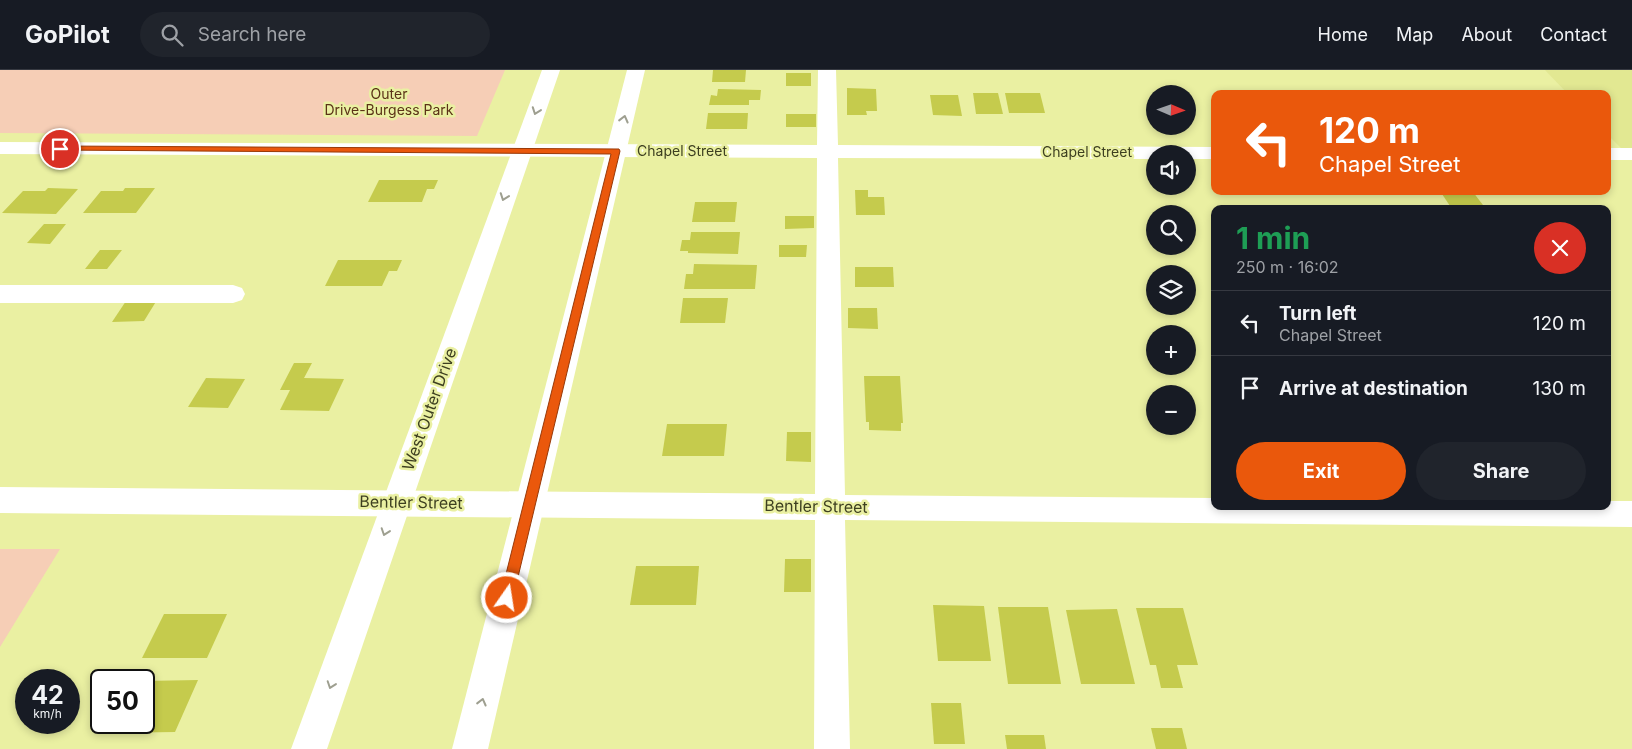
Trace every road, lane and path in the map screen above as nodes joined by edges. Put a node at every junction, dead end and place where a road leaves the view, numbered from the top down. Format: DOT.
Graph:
graph roads {
  1 [pos="551,70"];
  2 [pos="636,70"];
  3 [pos="827,70"];
  4 [pos="0,148"];
  5 [pos="521,151"];
  6 [pos="616,151"];
  7 [pos="827,152"];
  8 [pos="1211,153"];
  9 [pos="1611,154"];
  10 [pos="1632,154"];
  11 [pos="0,294"];
  12 [pos="233,294"];
  13 [pos="0,500"];
  14 [pos="396,502"];
  15 [pos="530,503"];
  16 [pos="831,506"];
  17 [pos="1211,510"];
  18 [pos="1232,510"];
  19 [pos="1632,514"];
  20 [pos="309,749"];
  21 [pos="470,749"];
  22 [pos="832,749"];
  1 -- 5 [label="street, West Outer Drive, one-way"];
  6 -- 2 [label="street, one-way"];
  3 -- 7 [label="street"];
  4 -- 5 [label="street, Chapel Street"];
  5 -- 6 [label="street, Chapel Street"];
  5 -- 14 [label="street, West Outer Drive, one-way"];
  6 -- 7 [label="street, Chapel Street"];
  6 -- 15 [label="street"];
  7 -- 8 [label="street, Chapel Street"];
  7 -- 16 [label="street"];
  9 -- 10 [label="street"];
  11 -- 12 [label="street"];
  13 -- 14 [label="street, Bentler Street"];
  14 -- 15 [label="street, Bentler Street"];
  14 -- 20 [label="street, West Outer Drive, one-way"];
  15 -- 16 [label="street, Bentler Street"];
  21 -- 15 [label="street, one-way"];
  16 -- 17 [label="street, Bentler Street"];
  16 -- 22 [label="street"];
  18 -- 19 [label="street, Bentler Street"];
}
